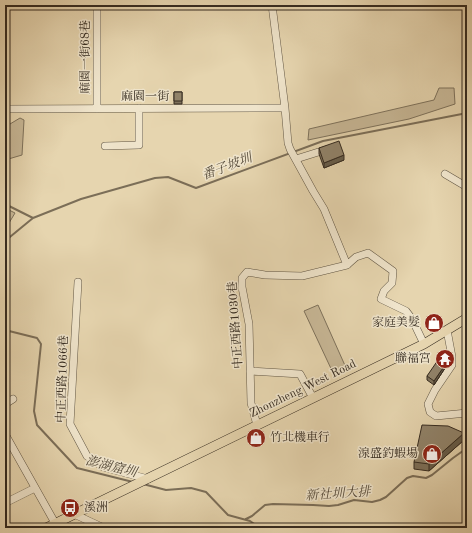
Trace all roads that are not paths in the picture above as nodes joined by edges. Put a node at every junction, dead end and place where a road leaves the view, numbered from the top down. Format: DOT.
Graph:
graph roads {
  1 [pos="97,5"];
  2 [pos="272,5"];
  3 [pos="139,108"];
  4 [pos="285,108"];
  5 [pos="5,109"];
  6 [pos="97,109"];
  7 [pos="105,146"];
  8 [pos="328,149"];
  9 [pos="296,158"];
  10 [pos="445,174"];
  11 [pos="467,187"];
  12 [pos="347,265"];
  13 [pos="78,282"];
  14 [pos="467,318"];
  15 [pos="447,330"];
  16 [pos="424,344"];
  17 [pos="250,371"];
  18 [pos="313,398"];
  19 [pos="13,399"];
  20 [pos="5,404"];
  21 [pos="467,412"];
  22 [pos="257,425"];
  23 [pos="5,434"];
  24 [pos="148,478"];
  25 [pos="35,488"];
  26 [pos="5,502"];
  27 [pos="74,514"];
  28 [pos="55,523"];
  29 [pos="46,528"];
  30 [pos="104,528"];
  1 -- 6 [label="street, 麻園一街68巷"];
  2 -- 4 [label="street"];
  3 -- 4 [label="street, 麻園一街"];
  3 -- 6 [label="street, 麻園一街"];
  3 -- 7 [label="street"];
  4 -- 9 [label="street"];
  5 -- 6 [label="street, 麻園一街"];
  8 -- 9 [label="street"];
  9 -- 12 [label="street"];
  10 -- 11 [label="street"];
  12 -- 16 [label="street"];
  12 -- 17 [label="street, 中正西路1030巷"];
  13 -- 24 [label="street, 中正西路1066巷"];
  14 -- 15 [label="main road, Zhonzheng West Road"];
  15 -- 16 [label="main road, Zhonzheng West Road"];
  15 -- 21 [label="street"];
  16 -- 18 [label="main road, Zhonzheng West Road"];
  17 -- 18 [label="street"];
  17 -- 22 [label="street, 中正西路1030巷"];
  18 -- 22 [label="main road, Zhonzheng West Road"];
  19 -- 20 [label="street"];
  22 -- 24 [label="main road, Zhonzheng West Road"];
  23 -- 25 [label="street"];
  24 -- 27 [label="main road, Zhonzheng West Road"];
  25 -- 26 [label="street"];
  25 -- 28 [label="street"];
  27 -- 28 [label="main road"];
  27 -- 30 [label="street"];
  28 -- 29 [label="main road"];
}
